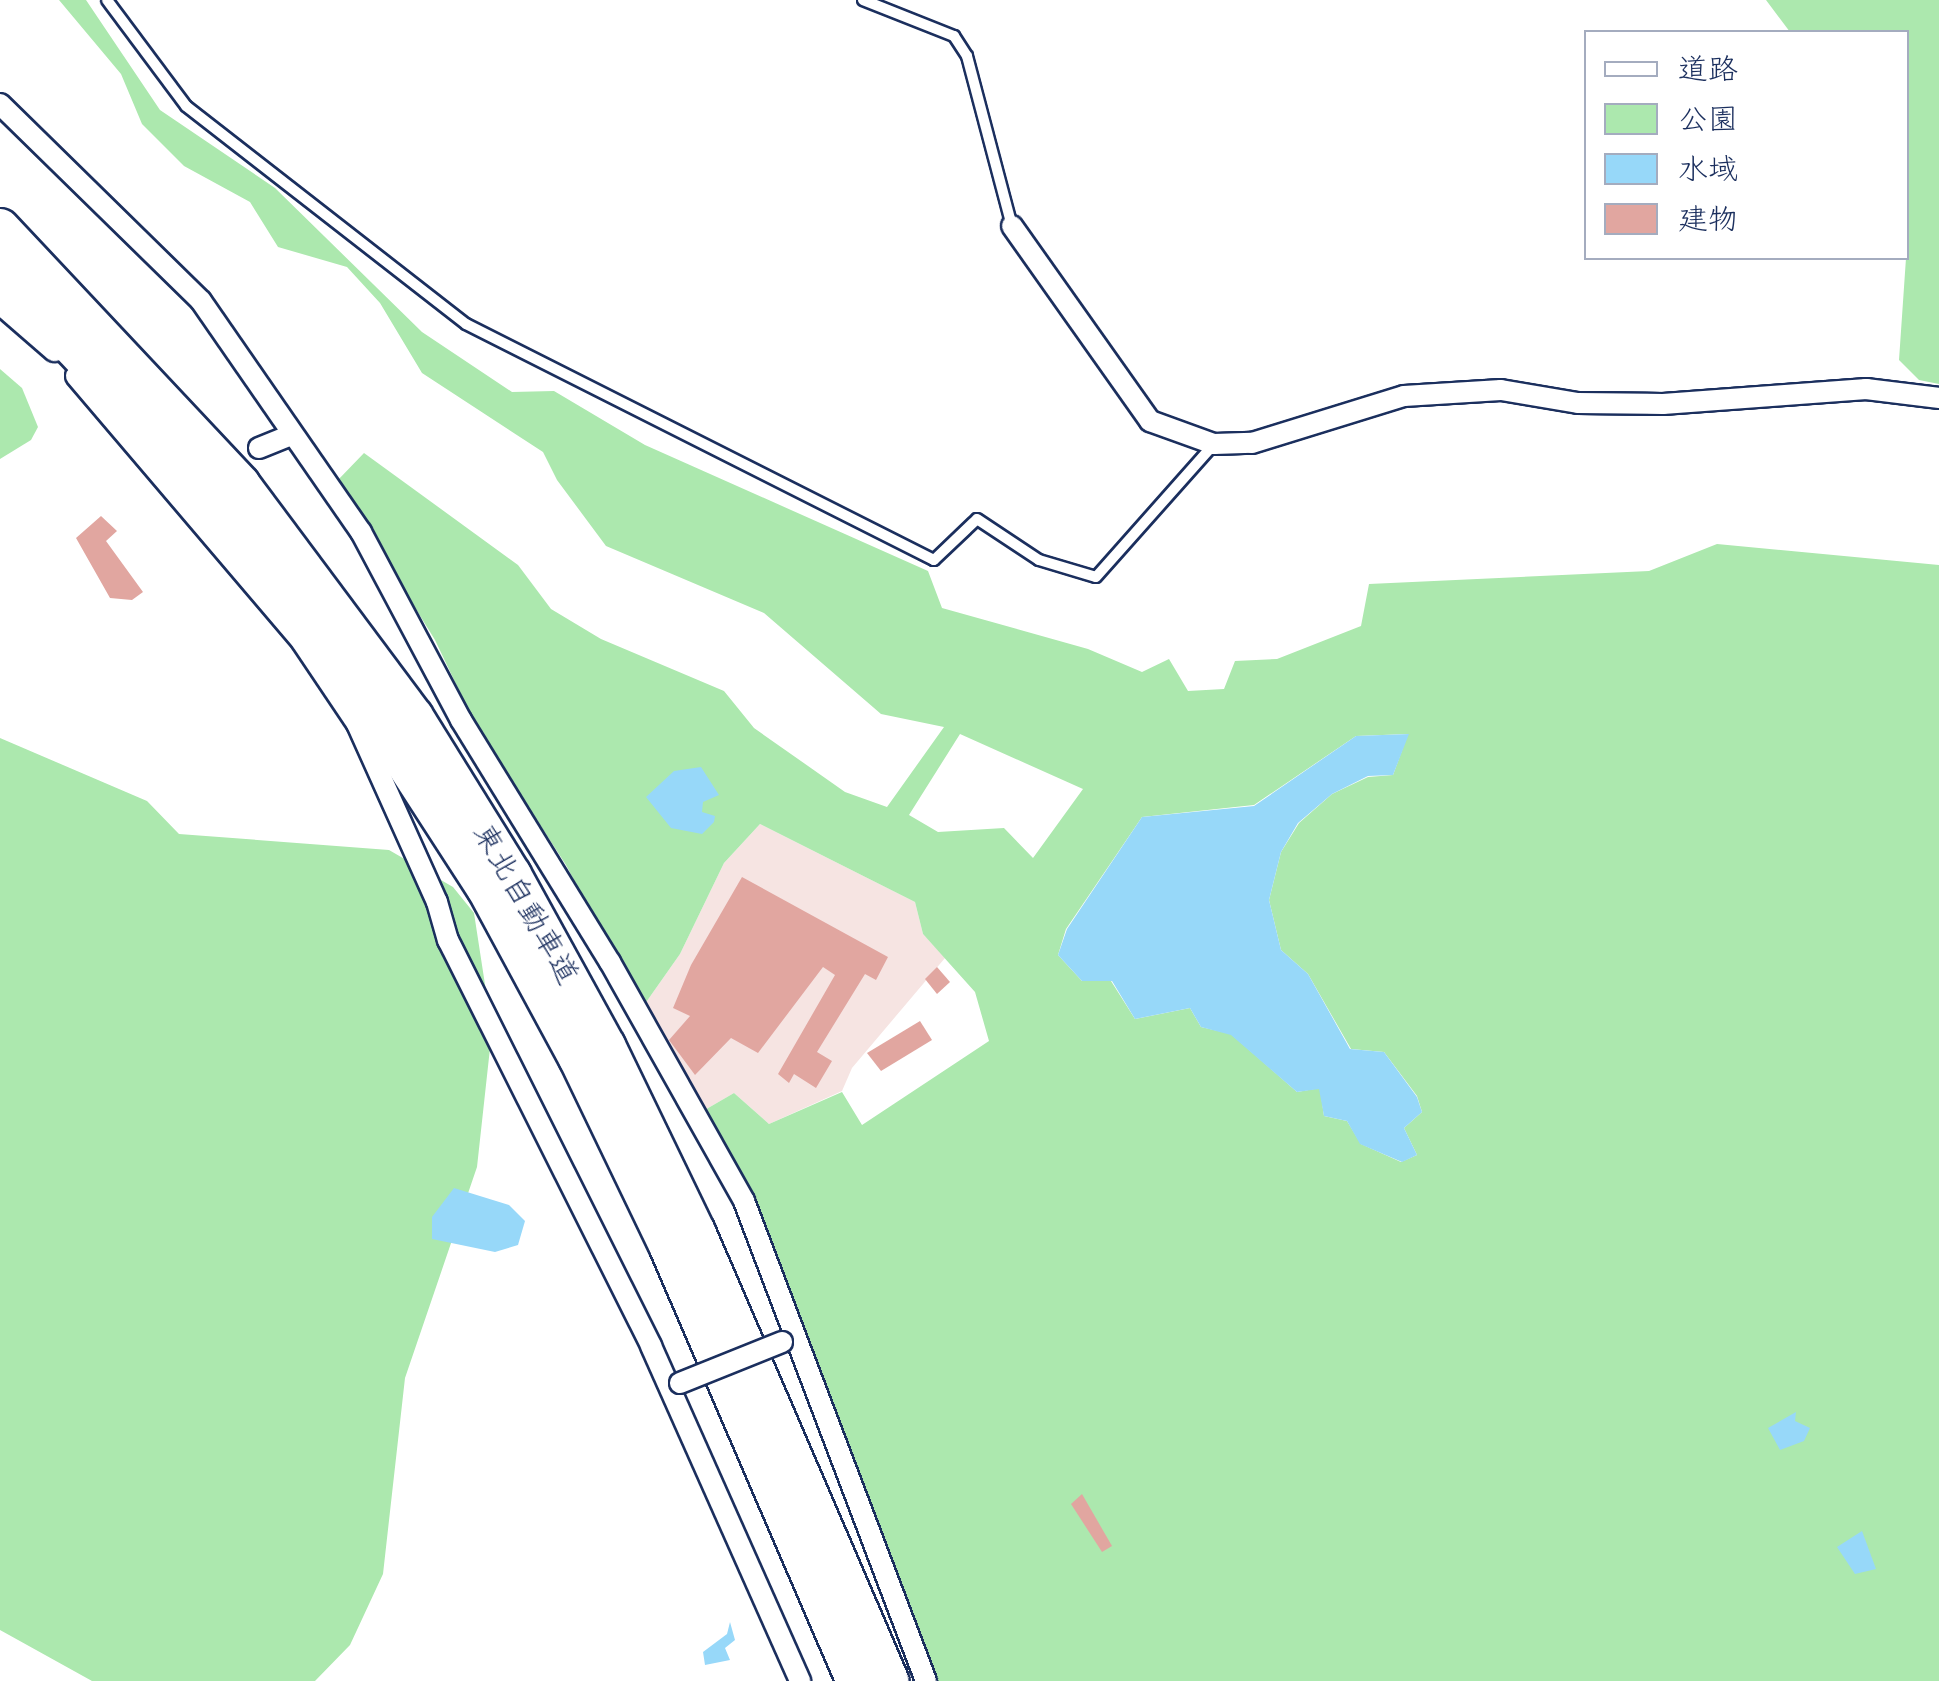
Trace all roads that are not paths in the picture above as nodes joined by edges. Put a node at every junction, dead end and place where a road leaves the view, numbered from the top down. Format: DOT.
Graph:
graph roads {
  1 [pos="107,0"];
  2 [pos="862,0"];
  3 [pos="0,104"];
  4 [pos="1012,226"];
  5 [pos="0,228"];
  6 [pos="0,270"];
  7 [pos="0,304"];
  8 [pos="1939,398"];
  9 [pos="289,436"];
  10 [pos="1214,444"];
  11 [pos="259,448"];
  12 [pos="788,1342"];
  13 [pos="676,1389"];
  14 [pos="800,1681"];
  15 [pos="856,1681"];
  16 [pos="889,1681"];
  17 [pos="926,1681"];
  1 -- 10 [label="lane"];
  2 -- 4 [label="lane"];
  3 -- 9 [label="street"];
  4 -- 10 [label="street"];
  5 -- 16 [label="highway, 東北自動車道"];
  6 -- 15 [label="highway, 東北自動車道"];
  7 -- 13 [label="street"];
  8 -- 10 [label="street"];
  9 -- 11 [label="street"];
  9 -- 12 [label="street"];
  12 -- 13 [label="street, bridge"];
  12 -- 17 [label="street"];
  13 -- 14 [label="street"];
}
